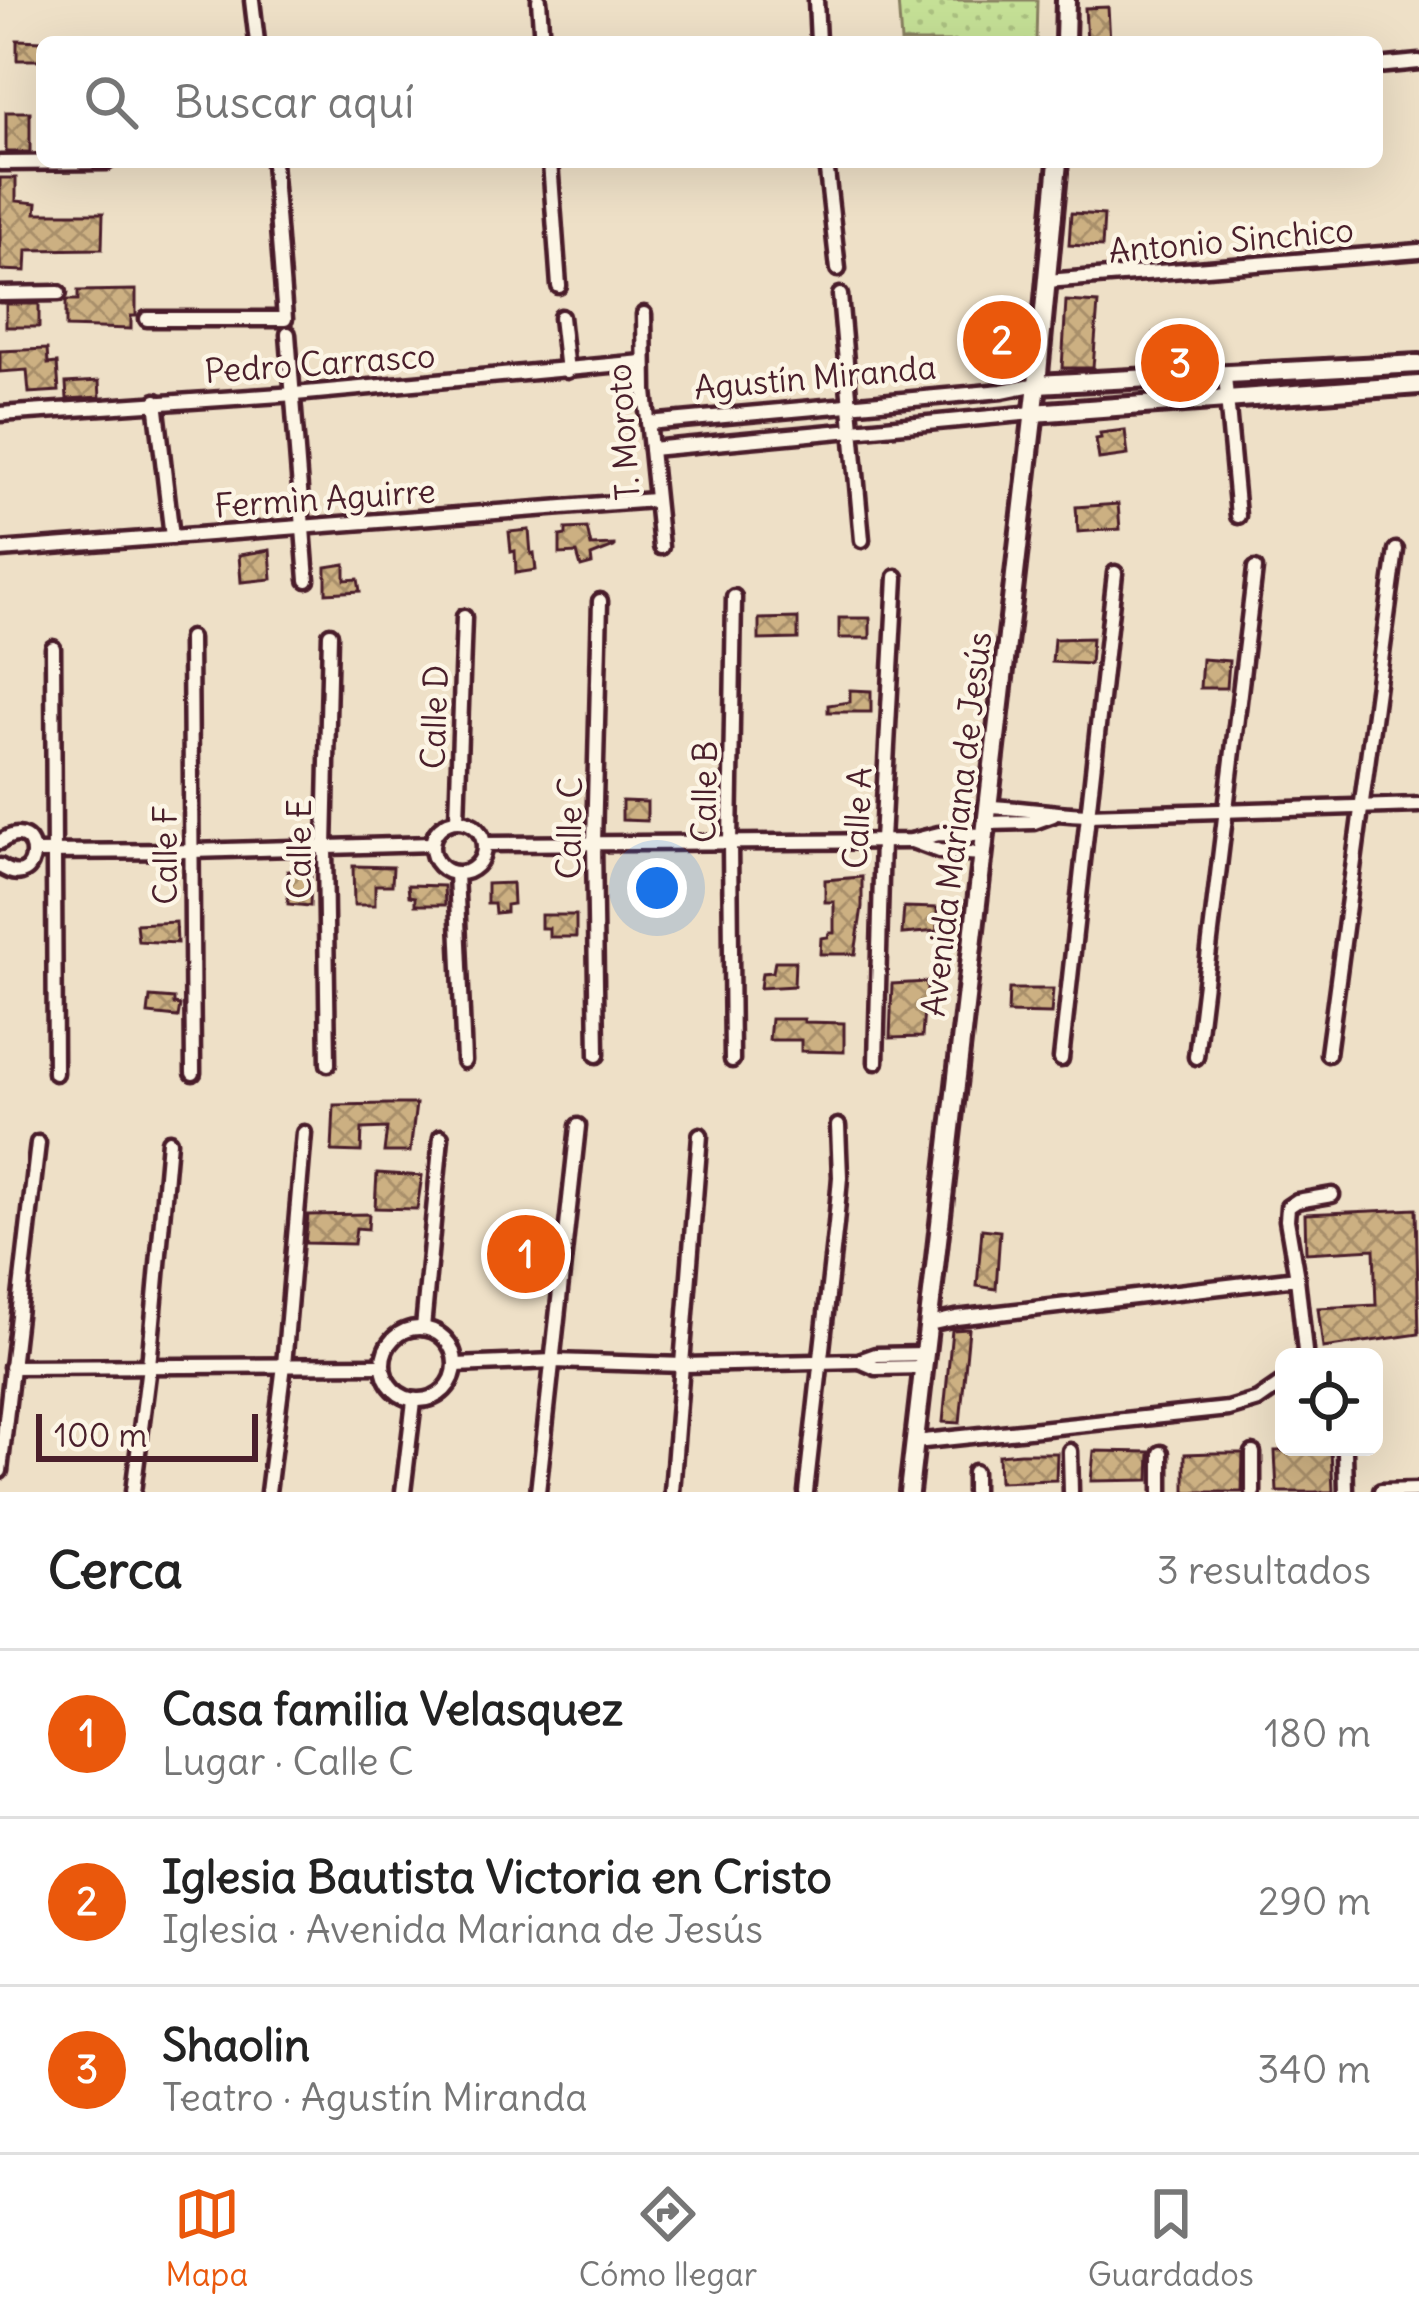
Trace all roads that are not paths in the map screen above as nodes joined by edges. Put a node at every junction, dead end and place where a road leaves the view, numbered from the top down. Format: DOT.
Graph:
graph roads {
  1 [pos="252,0"];
  2 [pos="539,0"];
  3 [pos="816,0"];
  4 [pos="1066,0"];
  5 [pos="256,36"];
  6 [pos="542,36"];
  7 [pos="818,36"];
  8 [pos="1065,36"];
  9 [pos="1419,62"];
  10 [pos="1383,65"];
  11 [pos="0,163"];
  12 [pos="36,163"];
  13 [pos="274,168"];
  14 [pos="550,168"];
  15 [pos="827,168"];
  16 [pos="1057,168"];
  17 [pos="1419,251"];
  18 [pos="838,268"];
  19 [pos="1047,281"];
  20 [pos="559,286"];
  21 [pos="58,293"];
  22 [pos="0,294"];
  23 [pos="840,295"];
  24 [pos="644,314"];
  25 [pos="561,316"];
  26 [pos="147,320"];
  27 [pos="288,334"];
  28 [pos="643,362"];
  29 [pos="1419,364"];
  30 [pos="567,370"];
  31 [pos="1225,376"];
  32 [pos="1037,384"];
  33 [pos="1419,385"];
  34 [pos="295,394"];
  35 [pos="1226,399"];
  36 [pos="156,401"];
  37 [pos="849,404"];
  38 [pos="1033,413"];
  39 [pos="0,414"];
  40 [pos="648,422"];
  41 [pos="851,430"];
  42 [pos="651,449"];
  43 [pos="654,500"];
  44 [pos="1238,516"];
  45 [pos="304,525"];
  46 [pos="172,537"];
  47 [pos="862,540"];
  48 [pos="661,547"];
  49 [pos="0,550"];
  50 [pos="1396,550"];
  51 [pos="1255,569"];
  52 [pos="1115,573"];
  53 [pos="896,577"];
  54 [pos="307,580"];
  55 [pos="734,597"];
  56 [pos="600,601"];
  57 [pos="464,616"];
  58 [pos="330,634"];
  59 [pos="190,638"];
  60 [pos="52,648"];
  61 [pos="1419,805"];
  62 [pos="1360,806"];
  63 [pos="1225,812"];
  64 [pos="1088,815"];
  65 [pos="458,820"];
  66 [pos="985,830"];
  67 [pos="882,840"];
  68 [pos="0,842"];
  69 [pos="594,843"];
  70 [pos="730,843"];
  71 [pos="432,844"];
  72 [pos="485,844"];
  73 [pos="325,848"];
  74 [pos="192,851"];
  75 [pos="34,852"];
  76 [pos="52,852"];
  77 [pos="0,866"];
  78 [pos="456,873"];
  79 [pos="1328,1054"];
  80 [pos="597,1055"];
  81 [pos="1196,1057"];
  82 [pos="1061,1059"];
  83 [pos="732,1060"];
  84 [pos="464,1061"];
  85 [pos="876,1062"];
  86 [pos="328,1064"];
  87 [pos="55,1073"];
  88 [pos="193,1073"];
  89 [pos="578,1126"];
  90 [pos="838,1126"];
  91 [pos="304,1133"];
  92 [pos="700,1135"];
  93 [pos="441,1137"];
  94 [pos="169,1141"];
  95 [pos="38,1143"];
  96 [pos="1332,1195"];
  97 [pos="1297,1278"];
  98 [pos="929,1324"];
  99 [pos="423,1328"];
  100 [pos="1306,1348"];
  101 [pos="553,1361"];
  102 [pos="822,1361"];
  103 [pos="925,1361"];
  104 [pos="284,1365"];
  105 [pos="382,1365"];
  106 [pos="456,1365"];
  107 [pos="683,1365"];
  108 [pos="149,1366"];
  109 [pos="11,1367"];
  110 [pos="1275,1388"];
  111 [pos="414,1401"];
  112 [pos="915,1442"];
  113 [pos="1070,1451"];
  114 [pos="1161,1453"];
  115 [pos="1253,1454"];
  116 [pos="1345,1456"];
  117 [pos="0,1471"];
  118 [pos="974,1472"];
  119 [pos="1419,1490"];
  120 [pos="1382,1491"];
  121 [pos="134,1492"];
  122 [pos="268,1492"];
  123 [pos="403,1492"];
  124 [pos="538,1492"];
  125 [pos="672,1492"];
  126 [pos="806,1492"];
  127 [pos="909,1492"];
  128 [pos="974,1492"];
  129 [pos="1071,1492"];
  130 [pos="1161,1492"];
  131 [pos="1253,1492"];
  132 [pos="1346,1492"];
  1 -- 5 [label="street"];
  2 -- 6 [label="street"];
  3 -- 7 [label="street"];
  4 -- 8 [label="street"];
  9 -- 10 [label="street"];
  11 -- 12 [label="street"];
  13 -- 26 [label="street"];
  14 -- 20 [label="street"];
  15 -- 18 [label="street"];
  16 -- 19 [label="street, Avenida Mariana de Jesús"];
  17 -- 19 [label="street, Antonio Sinchico"];
  19 -- 32 [label="street, Avenida Mariana de Jesús"];
  21 -- 22 [label="street"];
  23 -- 37 [label="street"];
  24 -- 28 [label="street, T. Moroto"];
  25 -- 30 [label="street"];
  27 -- 34 [label="street"];
  28 -- 30 [label="street, Pedro Carrasco"];
  28 -- 40 [label="street, T. Moroto"];
  29 -- 31 [label="street, Agustín Miranda"];
  30 -- 34 [label="street, Pedro Carrasco"];
  31 -- 32 [label="street, Agustín Miranda"];
  31 -- 35 [label="street"];
  32 -- 37 [label="street, Agustín Miranda"];
  32 -- 38 [label="street, Avenida Mariana de Jesús"];
  33 -- 35 [label="street, Agustín Miranda"];
  34 -- 36 [label="street, Pedro Carrasco"];
  34 -- 45 [label="street"];
  35 -- 38 [label="street, Agustín Miranda"];
  35 -- 44 [label="street"];
  36 -- 39 [label="street, Pedro Carrasco"];
  36 -- 46 [label="street"];
  37 -- 40 [label="street, Agustín Miranda"];
  37 -- 41 [label="street"];
  38 -- 41 [label="street, Agustín Miranda"];
  38 -- 66 [label="street, Avenida Mariana de Jesús"];
  40 -- 42 [label="street, T. Moroto"];
  41 -- 42 [label="street, Agustín Miranda"];
  41 -- 47 [label="street"];
  42 -- 43 [label="street, T. Moroto"];
  43 -- 45 [label="street, Fermìn Aguirre"];
  43 -- 48 [label="street, T. Moroto"];
  45 -- 46 [label="street, Fermìn Aguirre"];
  45 -- 54 [label="street"];
  46 -- 49 [label="street, Fermìn Aguirre"];
  50 -- 62 [label="street"];
  51 -- 63 [label="street"];
  52 -- 64 [label="street"];
  53 -- 67 [label="street, Calle A"];
  55 -- 70 [label="street, Calle B"];
  56 -- 69 [label="street, Calle C"];
  57 -- 65 [label="street, Calle D"];
  58 -- 73 [label="street, Calle E"];
  59 -- 74 [label="street, Calle F"];
  60 -- 76 [label="street"];
  61 -- 62 [label="street"];
  62 -- 63 [label="street"];
  62 -- 79 [label="street"];
  63 -- 64 [label="street"];
  63 -- 81 [label="street"];
  64 -- 66 [label="street"];
  64 -- 82 [label="street"];
  65 -- 71 [label="street"];
  65 -- 72 [label="street"];
  66 -- 67 [label="street"];
  66 -- 98 [label="street, Avenida Mariana de Jesús"];
  67 -- 70 [label="street"];
  67 -- 85 [label="street, Calle A"];
  68 -- 75 [label="street"];
  69 -- 70 [label="street"];
  69 -- 72 [label="street"];
  69 -- 80 [label="street, Calle C"];
  70 -- 83 [label="street, Calle B"];
  71 -- 73 [label="street"];
  71 -- 78 [label="street"];
  72 -- 78 [label="street"];
  73 -- 74 [label="street"];
  73 -- 86 [label="street, Calle E"];
  74 -- 76 [label="street"];
  74 -- 88 [label="street, Calle F"];
  75 -- 76 [label="street"];
  75 -- 77 [label="street"];
  76 -- 87 [label="street"];
  78 -- 84 [label="street"];
  89 -- 101 [label="street"];
  90 -- 102 [label="street"];
  91 -- 104 [label="street"];
  92 -- 107 [label="street"];
  93 -- 99 [label="street"];
  94 -- 108 [label="street"];
  95 -- 109 [label="street"];
  96 -- 97 [label="street"];
  97 -- 98 [label="street"];
  97 -- 100 [label="street"];
  98 -- 103 [label="street, Avenida Mariana de Jesús"];
  99 -- 105 [label="street"];
  99 -- 106 [label="street"];
  101 -- 106 [label="street"];
  101 -- 107 [label="street"];
  101 -- 124 [label="street"];
  102 -- 103 [label="street"];
  102 -- 107 [label="street"];
  102 -- 126 [label="street"];
  103 -- 112 [label="street, Avenida Mariana de Jesús"];
  104 -- 105 [label="street"];
  104 -- 108 [label="street"];
  104 -- 122 [label="street"];
  105 -- 111 [label="street"];
  106 -- 111 [label="street"];
  107 -- 125 [label="street"];
  108 -- 109 [label="street"];
  108 -- 121 [label="street"];
  109 -- 117 [label="street"];
  110 -- 112 [label="street"];
  111 -- 123 [label="street"];
  112 -- 127 [label="street, Avenida Mariana de Jesús"];
  113 -- 129 [label="street"];
  114 -- 130 [label="street"];
  115 -- 131 [label="street"];
  116 -- 132 [label="street"];
  118 -- 128 [label="street"];
  119 -- 120 [label="street"];
}
